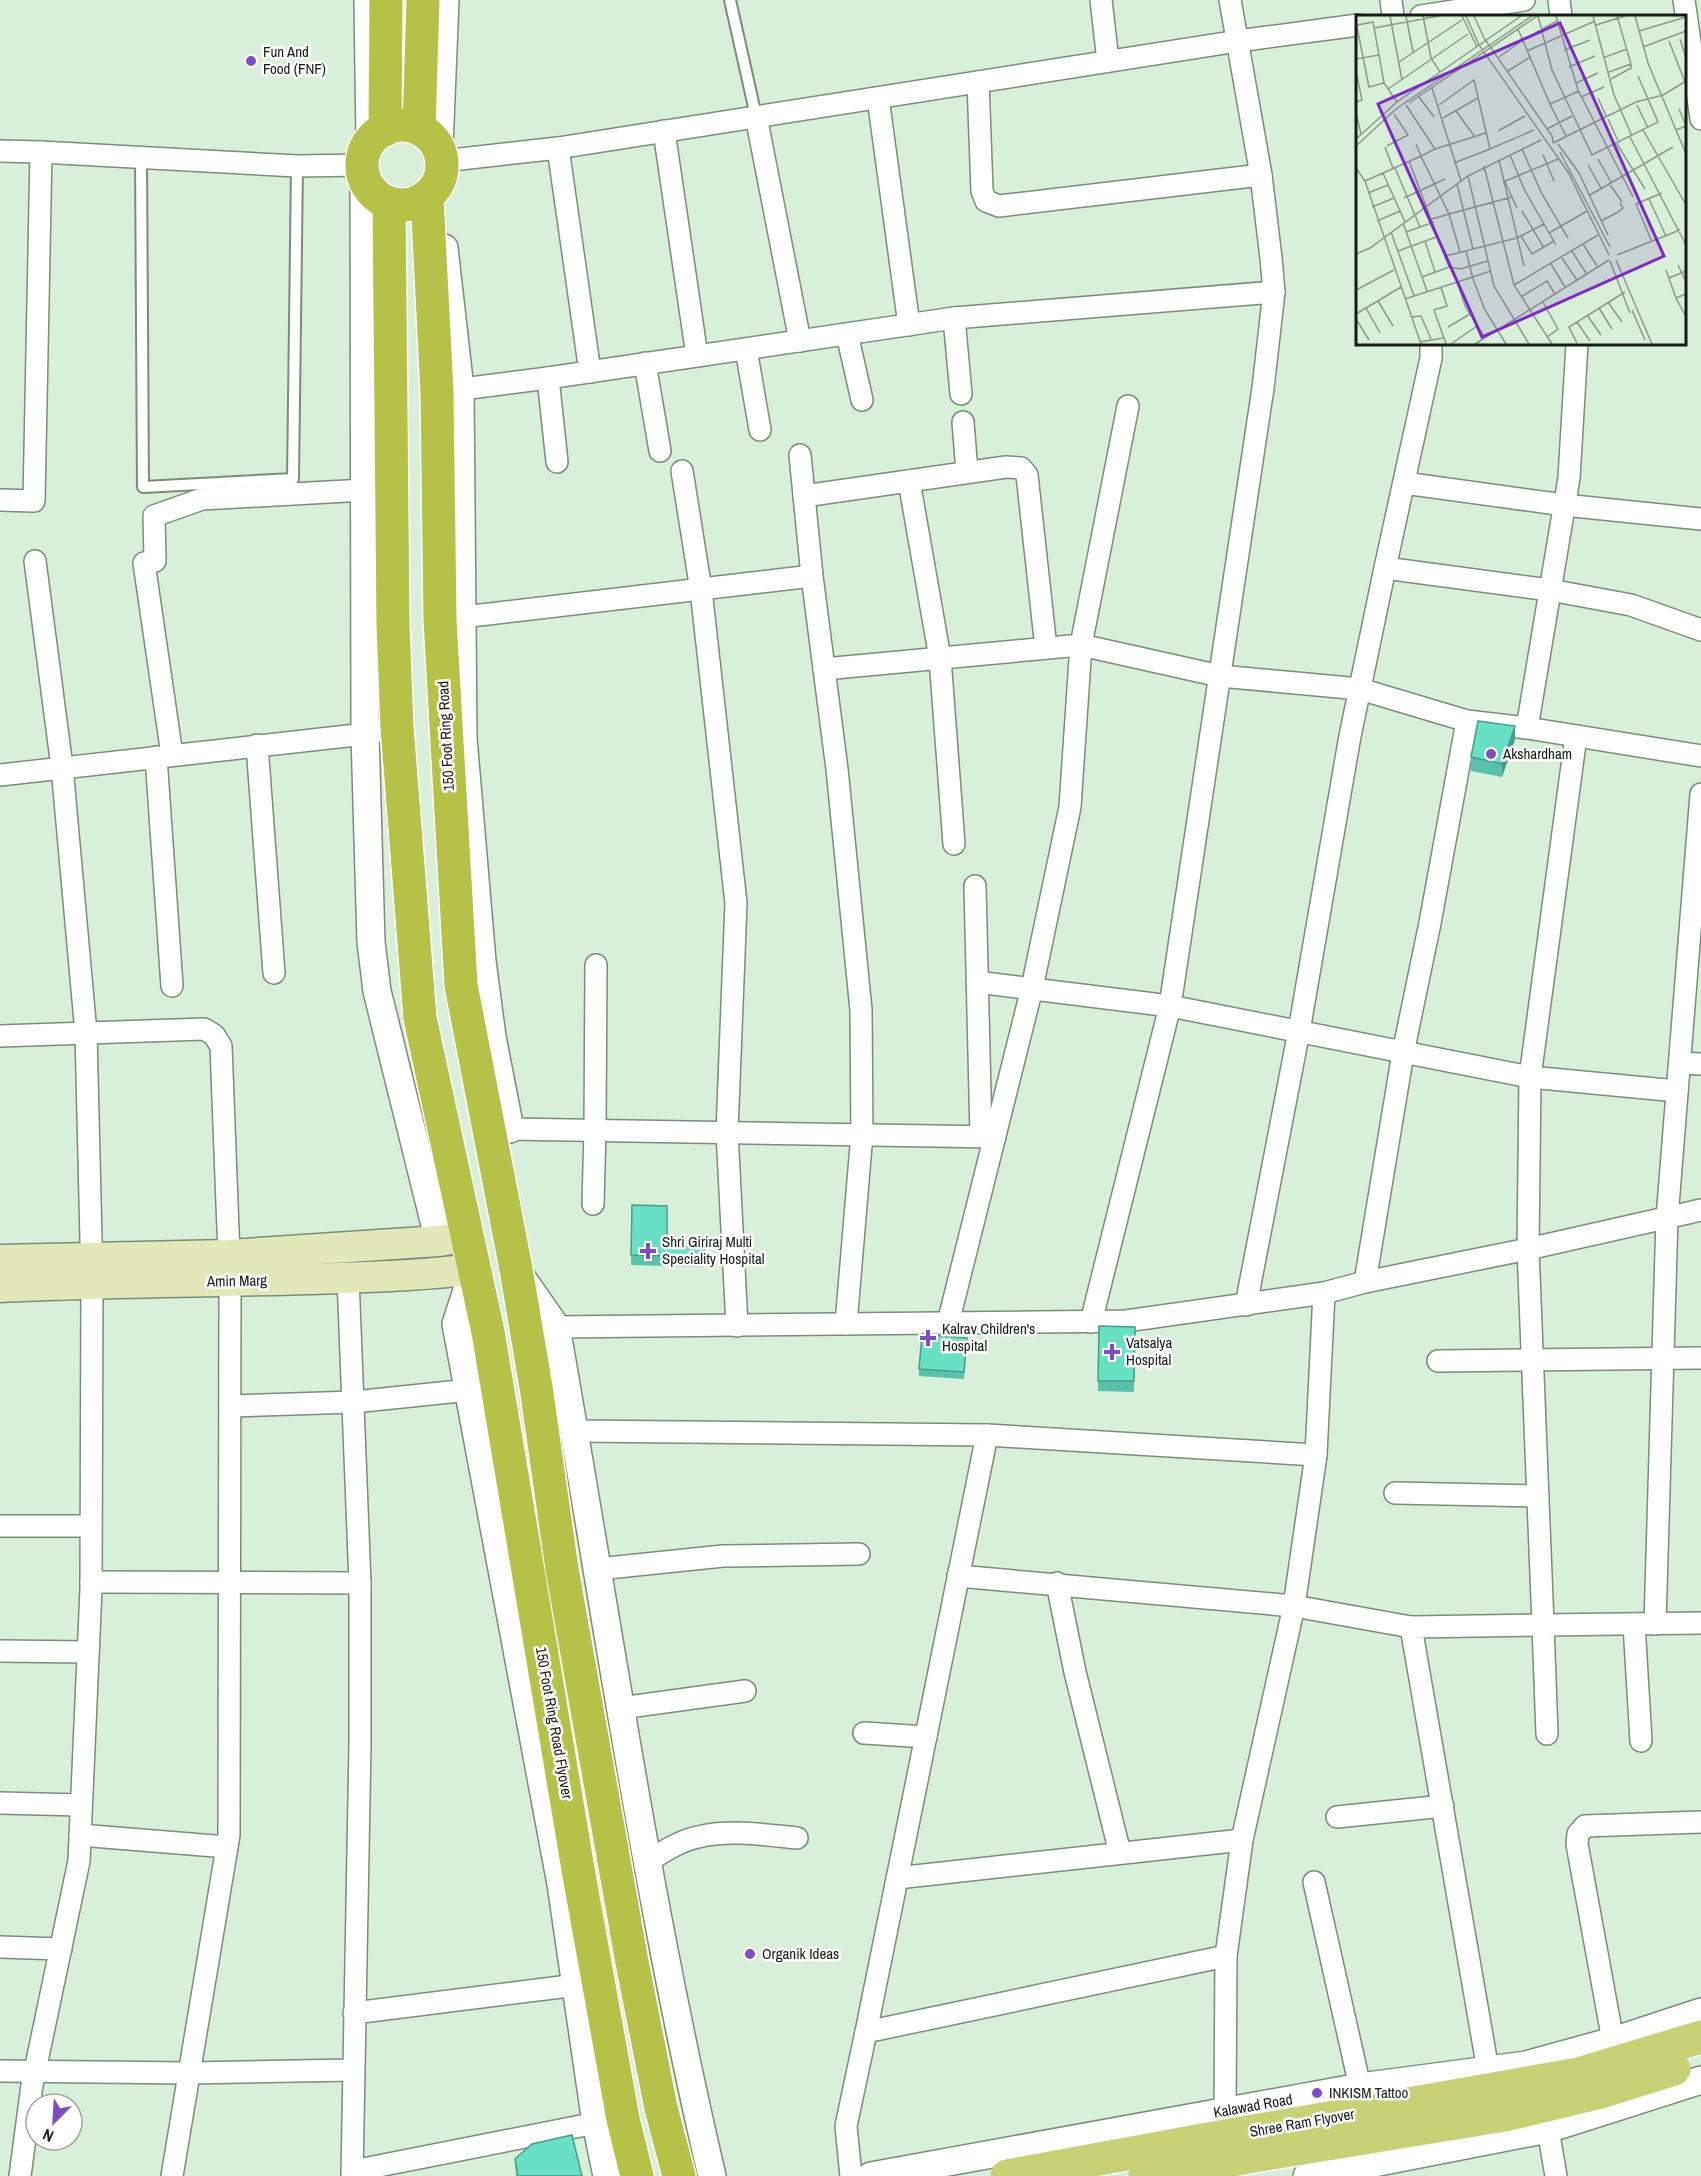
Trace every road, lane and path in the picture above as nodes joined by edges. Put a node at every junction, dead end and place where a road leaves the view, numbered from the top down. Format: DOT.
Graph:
graph roads {
  1 [pos="368,0"];
  2 [pos="386,0"];
  3 [pos="423,0"];
  4 [pos="445,0"];
  5 [pos="730,0"];
  6 [pos="1101,0"];
  7 [pos="1230,0"];
  8 [pos="1391,0"];
  9 [pos="1524,0"];
  10 [pos="1558,0"];
  11 [pos="1684,0"];
  12 [pos="1393,15"];
  13 [pos="1427,15"];
  14 [pos="1561,15"];
  15 [pos="1356,26"];
  16 [pos="1238,41"];
  17 [pos="1108,61"];
  18 [pos="978,82"];
  19 [pos="878,98"];
  20 [pos="1700,109"];
  21 [pos="756,116"];
  22 [pos="664,131"];
  23 [pos="558,148"];
  24 [pos="0,152"];
  25 [pos="41,152"];
  26 [pos="370,153"];
  27 [pos="141,157"];
  28 [pos="433,164"];
  29 [pos="297,166"];
  30 [pos="1261,175"];
  31 [pos="389,203"];
  32 [pos="1274,292"];
  33 [pos="954,318"];
  34 [pos="909,325"];
  35 [pos="847,334"];
  36 [pos="800,341"];
  37 [pos="1431,345"];
  38 [pos="1577,345"];
  39 [pos="746,348"];
  40 [pos="696,356"];
  41 [pos="645,363"];
  42 [pos="590,372"];
  43 [pos="548,378"];
  44 [pos="449,391"];
  45 [pos="961,394"];
  46 [pos="862,400"];
  47 [pos="1128,406"];
  48 [pos="963,422"];
  49 [pos="760,430"];
  50 [pos="660,451"];
  51 [pos="800,455"];
  52 [pos="557,462"];
  53 [pos="682,471"];
  54 [pos="967,472"];
  55 [pos="909,481"];
  56 [pos="1404,483"];
  57 [pos="365,490"];
  58 [pos="804,496"];
  59 [pos="0,500"];
  60 [pos="1564,505"];
  61 [pos="1701,515"];
  62 [pos="35,561"];
  63 [pos="1384,568"];
  64 [pos="812,576"];
  65 [pos="701,590"];
  66 [pos="1550,590"];
  67 [pos="451,618"];
  68 [pos="1701,630"];
  69 [pos="1081,645"];
  70 [pos="1046,648"];
  71 [pos="939,658"];
  72 [pos="824,669"];
  73 [pos="1220,676"];
  74 [pos="1360,689"];
  75 [pos="1467,721"];
  76 [pos="398,727"];
  77 [pos="1527,728"];
  78 [pos="365,734"];
  79 [pos="1576,736"];
  80 [pos="257,745"];
  81 [pos="164,756"];
  82 [pos="1701,756"];
  83 [pos="62,767"];
  84 [pos="0,775"];
  85 [pos="1701,794"];
  86 [pos="954,844"];
  87 [pos="975,886"];
  88 [pos="1695,935"];
  89 [pos="596,965"];
  90 [pos="274,973"];
  91 [pos="977,982"];
  92 [pos="172,986"];
  93 [pos="1032,988"];
  94 [pos="1170,1006"];
  95 [pos="1299,1031"];
  96 [pos="86,1033"];
  97 [pos="0,1036"];
  98 [pos="1403,1053"];
  99 [pos="1680,1063"];
  100 [pos="1701,1065"];
  101 [pos="1530,1077"];
  102 [pos="1677,1091"];
  103 [pos="499,1128"];
  104 [pos="595,1130"];
  105 [pos="727,1132"];
  106 [pos="862,1134"];
  107 [pos="988,1136"];
  108 [pos="592,1204"];
  109 [pos="1701,1210"];
  110 [pos="1667,1218"];
  111 [pos="453,1239"];
  112 [pos="1528,1249"];
  113 [pos="0,1260"];
  114 [pos="230,1268"];
  115 [pos="474,1269"];
  116 [pos="516,1269"];
  117 [pos="92,1270"];
  118 [pos="348,1278"];
  119 [pos="1365,1281"];
  120 [pos="0,1287"];
  121 [pos="1324,1293"];
  122 [pos="1246,1305"];
  123 [pos="1091,1322"];
  124 [pos="948,1323"];
  125 [pos="846,1324"];
  126 [pos="737,1326"];
  127 [pos="556,1327"];
  128 [pos="1701,1358"];
  129 [pos="1663,1359"];
  130 [pos="1533,1360"];
  131 [pos="1438,1361"];
  132 [pos="483,1388"];
  133 [pos="354,1402"];
  134 [pos="230,1406"];
  135 [pos="574,1431"];
  136 [pos="987,1435"];
  137 [pos="1317,1455"];
  138 [pos="1395,1493"];
  139 [pos="1538,1496"];
  140 [pos="0,1526"];
  141 [pos="91,1526"];
  142 [pos="859,1554"];
  143 [pos="598,1569"];
  144 [pos="958,1576"];
  145 [pos="91,1582"];
  146 [pos="228,1583"];
  147 [pos="360,1583"];
  148 [pos="1057,1583"];
  149 [pos="1294,1606"];
  150 [pos="1701,1623"];
  151 [pos="1644,1624"];
  152 [pos="1543,1625"];
  153 [pos="1411,1627"];
  154 [pos="0,1652"];
  155 [pos="88,1652"];
  156 [pos="745,1691"];
  157 [pos="621,1708"];
  158 [pos="864,1733"];
  159 [pos="1547,1734"];
  160 [pos="926,1737"];
  161 [pos="1641,1741"];
  162 [pos="0,1803"];
  163 [pos="81,1805"];
  164 [pos="1443,1806"];
  165 [pos="1337,1817"];
  166 [pos="1701,1822"];
  167 [pos="80,1835"];
  168 [pos="797,1838"];
  169 [pos="1242,1840"];
  170 [pos="227,1847"];
  171 [pos="1120,1853"];
  172 [pos="647,1862"];
  173 [pos="897,1878"];
  174 [pos="1314,1882"];
  175 [pos="0,1947"];
  176 [pos="61,1949"];
  177 [pos="1226,1956"];
  178 [pos="577,1985"];
  179 [pos="1701,2012"];
  180 [pos="354,2013"];
  181 [pos="866,2032"];
  182 [pos="1701,2037"];
  183 [pos="1613,2041"];
  184 [pos="1701,2060"];
  185 [pos="1526,2065"];
  186 [pos="353,2070"];
  187 [pos="1488,2070"];
  188 [pos="0,2071"];
  189 [pos="35,2071"];
  190 [pos="190,2073"];
  191 [pos="1701,2080"];
  192 [pos="1360,2087"];
  193 [pos="1225,2112"];
  194 [pos="596,2123"];
  195 [pos="1548,2129"];
  196 [pos="353,2174"];
  197 [pos="20,2176"];
  198 [pos="172,2176"];
  199 [pos="607,2176"];
  200 [pos="637,2176"];
  201 [pos="679,2176"];
  202 [pos="712,2176"];
  203 [pos="851,2176"];
  204 [pos="871,2176"];
  205 [pos="1007,2176"];
  206 [pos="1144,2176"];
  207 [pos="1307,2176"];
  208 [pos="1556,2176"];
  1 -- 26 [label="street"];
  2 -- 26 [label="highway"];
  3 -- 28 [label="highway, 150 Foot Ring Road"];
  4 -- 28 [label="street"];
  5 -- 21 [label="lane"];
  6 -- 17 [label="street"];
  7 -- 16 [label="street"];
  8 -- 12 [label="street"];
  9 -- 13 [label="street"];
  10 -- 14 [label="street"];
  11 -- 20 [label="street"];
  15 -- 16 [label="street"];
  16 -- 17 [label="street"];
  16 -- 30 [label="street"];
  17 -- 18 [label="street"];
  18 -- 19 [label="street"];
  18 -- 30 [label="street"];
  19 -- 21 [label="street"];
  19 -- 34 [label="street"];
  21 -- 22 [label="street"];
  21 -- 36 [label="street"];
  22 -- 23 [label="street"];
  22 -- 40 [label="street"];
  23 -- 28 [label="street"];
  23 -- 42 [label="street"];
  24 -- 25 [label="street"];
  25 -- 27 [label="street"];
  25 -- 59 [label="street"];
  26 -- 28 [label="highway"];
  26 -- 29 [label="street"];
  26 -- 31 [label="highway"];
  26 -- 57 [label="street"];
  27 -- 29 [label="street"];
  27 -- 29 [label="lane"];
  28 -- 31 [label="highway"];
  28 -- 44 [label="highway, 150 Foot Ring Road"];
  30 -- 32 [label="street"];
  31 -- 76 [label="highway"];
  32 -- 33 [label="street"];
  32 -- 73 [label="street"];
  33 -- 34 [label="street"];
  33 -- 45 [label="street"];
  34 -- 35 [label="street"];
  35 -- 36 [label="street"];
  35 -- 46 [label="street"];
  36 -- 39 [label="street"];
  37 -- 56 [label="street"];
  38 -- 60 [label="street"];
  39 -- 40 [label="street"];
  39 -- 49 [label="street"];
  40 -- 41 [label="street"];
  41 -- 42 [label="street"];
  41 -- 50 [label="street"];
  42 -- 43 [label="street"];
  43 -- 44 [label="street"];
  43 -- 52 [label="street"];
  44 -- 67 [label="highway, 150 Foot Ring Road"];
  47 -- 69 [label="street"];
  48 -- 54 [label="street"];
  51 -- 58 [label="street"];
  53 -- 65 [label="street"];
  54 -- 55 [label="street"];
  54 -- 70 [label="street"];
  55 -- 58 [label="street"];
  55 -- 71 [label="street"];
  56 -- 60 [label="street"];
  56 -- 63 [label="street"];
  57 -- 78 [label="street"];
  57 -- 81 [label="street"];
  58 -- 64 [label="street"];
  60 -- 61 [label="street"];
  60 -- 66 [label="street"];
  62 -- 83 [label="street"];
  63 -- 66 [label="street"];
  63 -- 74 [label="street"];
  64 -- 65 [label="street"];
  64 -- 72 [label="street"];
  65 -- 67 [label="street"];
  65 -- 105 [label="street"];
  66 -- 68 [label="street"];
  66 -- 77 [label="street"];
  67 -- 103 [label="highway, 150 Foot Ring Road"];
  69 -- 70 [label="street"];
  69 -- 73 [label="street"];
  69 -- 93 [label="street"];
  70 -- 71 [label="street"];
  71 -- 72 [label="street"];
  71 -- 86 [label="street"];
  72 -- 106 [label="street"];
  73 -- 74 [label="street"];
  73 -- 94 [label="street"];
  74 -- 75 [label="street"];
  74 -- 95 [label="street"];
  75 -- 77 [label="street"];
  75 -- 98 [label="street"];
  76 -- 78 [label="street"];
  76 -- 111 [label="highway"];
  77 -- 79 [label="street"];
  78 -- 80 [label="street"];
  78 -- 111 [label="street"];
  79 -- 82 [label="street"];
  79 -- 101 [label="street"];
  80 -- 81 [label="street"];
  80 -- 90 [label="street"];
  81 -- 83 [label="street"];
  81 -- 92 [label="street"];
  83 -- 84 [label="street"];
  83 -- 96 [label="street"];
  85 -- 88 [label="street"];
  87 -- 91 [label="street"];
  88 -- 99 [label="street"];
  89 -- 104 [label="street"];
  91 -- 93 [label="street"];
  91 -- 107 [label="street"];
  93 -- 94 [label="street"];
  93 -- 107 [label="street"];
  94 -- 95 [label="street"];
  94 -- 123 [label="street"];
  95 -- 98 [label="street"];
  95 -- 122 [label="street"];
  96 -- 97 [label="street"];
  96 -- 114 [label="street"];
  96 -- 117 [label="street"];
  98 -- 101 [label="street"];
  98 -- 119 [label="street"];
  99 -- 100 [label="street"];
  99 -- 102 [label="street"];
  101 -- 102 [label="street"];
  101 -- 112 [label="street"];
  102 -- 110 [label="street"];
  103 -- 104 [label="street"];
  103 -- 116 [label="highway, 150 Foot Ring Road"];
  104 -- 105 [label="street"];
  104 -- 108 [label="street"];
  105 -- 106 [label="street"];
  105 -- 126 [label="street"];
  106 -- 107 [label="street"];
  106 -- 125 [label="street"];
  107 -- 124 [label="street"];
  109 -- 110 [label="street"];
  110 -- 112 [label="street"];
  110 -- 129 [label="street"];
  111 -- 114 [label="main road, Amin Marg"];
  111 -- 115 [label="highway"];
  112 -- 119 [label="street"];
  112 -- 130 [label="street"];
  113 -- 117 [label="main road, Amin Marg"];
  114 -- 117 [label="main road, Amin Marg"];
  114 -- 118 [label="main road, Amin Marg"];
  114 -- 134 [label="street"];
  115 -- 118 [label="main road, Amin Marg"];
  115 -- 132 [label="highway, 150 Foot Ring Road Flyover"];
  116 -- 127 [label="street"];
  116 -- 201 [label="highway"];
  117 -- 120 [label="main road, Amin Marg"];
  117 -- 141 [label="street"];
  118 -- 133 [label="street"];
  119 -- 121 [label="street"];
  121 -- 122 [label="street"];
  121 -- 137 [label="street"];
  122 -- 123 [label="street"];
  123 -- 124 [label="street"];
  124 -- 125 [label="street"];
  125 -- 126 [label="street"];
  126 -- 127 [label="street"];
  127 -- 135 [label="street"];
  128 -- 129 [label="street"];
  129 -- 130 [label="street"];
  129 -- 151 [label="street"];
  130 -- 131 [label="street"];
  130 -- 139 [label="street"];
  132 -- 133 [label="street"];
  132 -- 178 [label="street"];
  132 -- 200 [label="highway, 150 Foot Ring Road Flyover"];
  133 -- 134 [label="street"];
  133 -- 147 [label="street"];
  134 -- 146 [label="street"];
  135 -- 136 [label="street"];
  135 -- 143 [label="street"];
  136 -- 137 [label="street"];
  136 -- 144 [label="street"];
  137 -- 149 [label="street"];
  138 -- 139 [label="street"];
  139 -- 152 [label="street"];
  140 -- 141 [label="street"];
  141 -- 145 [label="street"];
  142 -- 143 [label="street"];
  143 -- 157 [label="street"];
  144 -- 148 [label="street"];
  144 -- 160 [label="street"];
  145 -- 146 [label="street"];
  145 -- 155 [label="street"];
  146 -- 147 [label="street"];
  146 -- 170 [label="street"];
  147 -- 180 [label="street"];
  148 -- 149 [label="street"];
  148 -- 171 [label="street"];
  149 -- 153 [label="street"];
  149 -- 169 [label="street"];
  150 -- 151 [label="street"];
  151 -- 152 [label="street"];
  151 -- 161 [label="street"];
  152 -- 153 [label="street"];
  152 -- 159 [label="street"];
  153 -- 164 [label="street"];
  154 -- 155 [label="street"];
  155 -- 163 [label="street"];
  156 -- 157 [label="street"];
  157 -- 172 [label="street"];
  158 -- 160 [label="street"];
  160 -- 173 [label="street"];
  162 -- 163 [label="street"];
  163 -- 167 [label="street"];
  164 -- 165 [label="street"];
  164 -- 187 [label="street"];
  166 -- 183 [label="street"];
  167 -- 170 [label="street"];
  167 -- 176 [label="street"];
  168 -- 172 [label="street"];
  169 -- 171 [label="street"];
  169 -- 177 [label="street"];
  170 -- 190 [label="street"];
  171 -- 173 [label="street"];
  172 -- 202 [label="street"];
  173 -- 181 [label="street"];
  174 -- 192 [label="street"];
  175 -- 176 [label="street"];
  176 -- 189 [label="street"];
  177 -- 181 [label="street"];
  177 -- 193 [label="street"];
  178 -- 180 [label="street"];
  178 -- 194 [label="street"];
  179 -- 183 [label="street, Kalawad Road"];
  180 -- 186 [label="street"];
  181 -- 203 [label="street"];
  182 -- 205 [label="main road, Shree Ram Flyover, bridge"];
  183 -- 185 [label="street, Kalawad Road"];
  184 -- 206 [label="main road, Shree Ram Flyover, bridge"];
  185 -- 187 [label="street, Kalawad Road"];
  185 -- 195 [label="street"];
  186 -- 190 [label="street"];
  186 -- 196 [label="street"];
  187 -- 192 [label="street, Kalawad Road"];
  188 -- 189 [label="street"];
  189 -- 190 [label="street"];
  189 -- 197 [label="street"];
  190 -- 198 [label="street"];
  191 -- 195 [label="street"];
  192 -- 193 [label="street, Kalawad Road"];
  193 -- 204 [label="street, Kalawad Road"];
  194 -- 196 [label="street"];
  194 -- 199 [label="street"];
  195 -- 207 [label="street"];
  195 -- 208 [label="street"];
}
